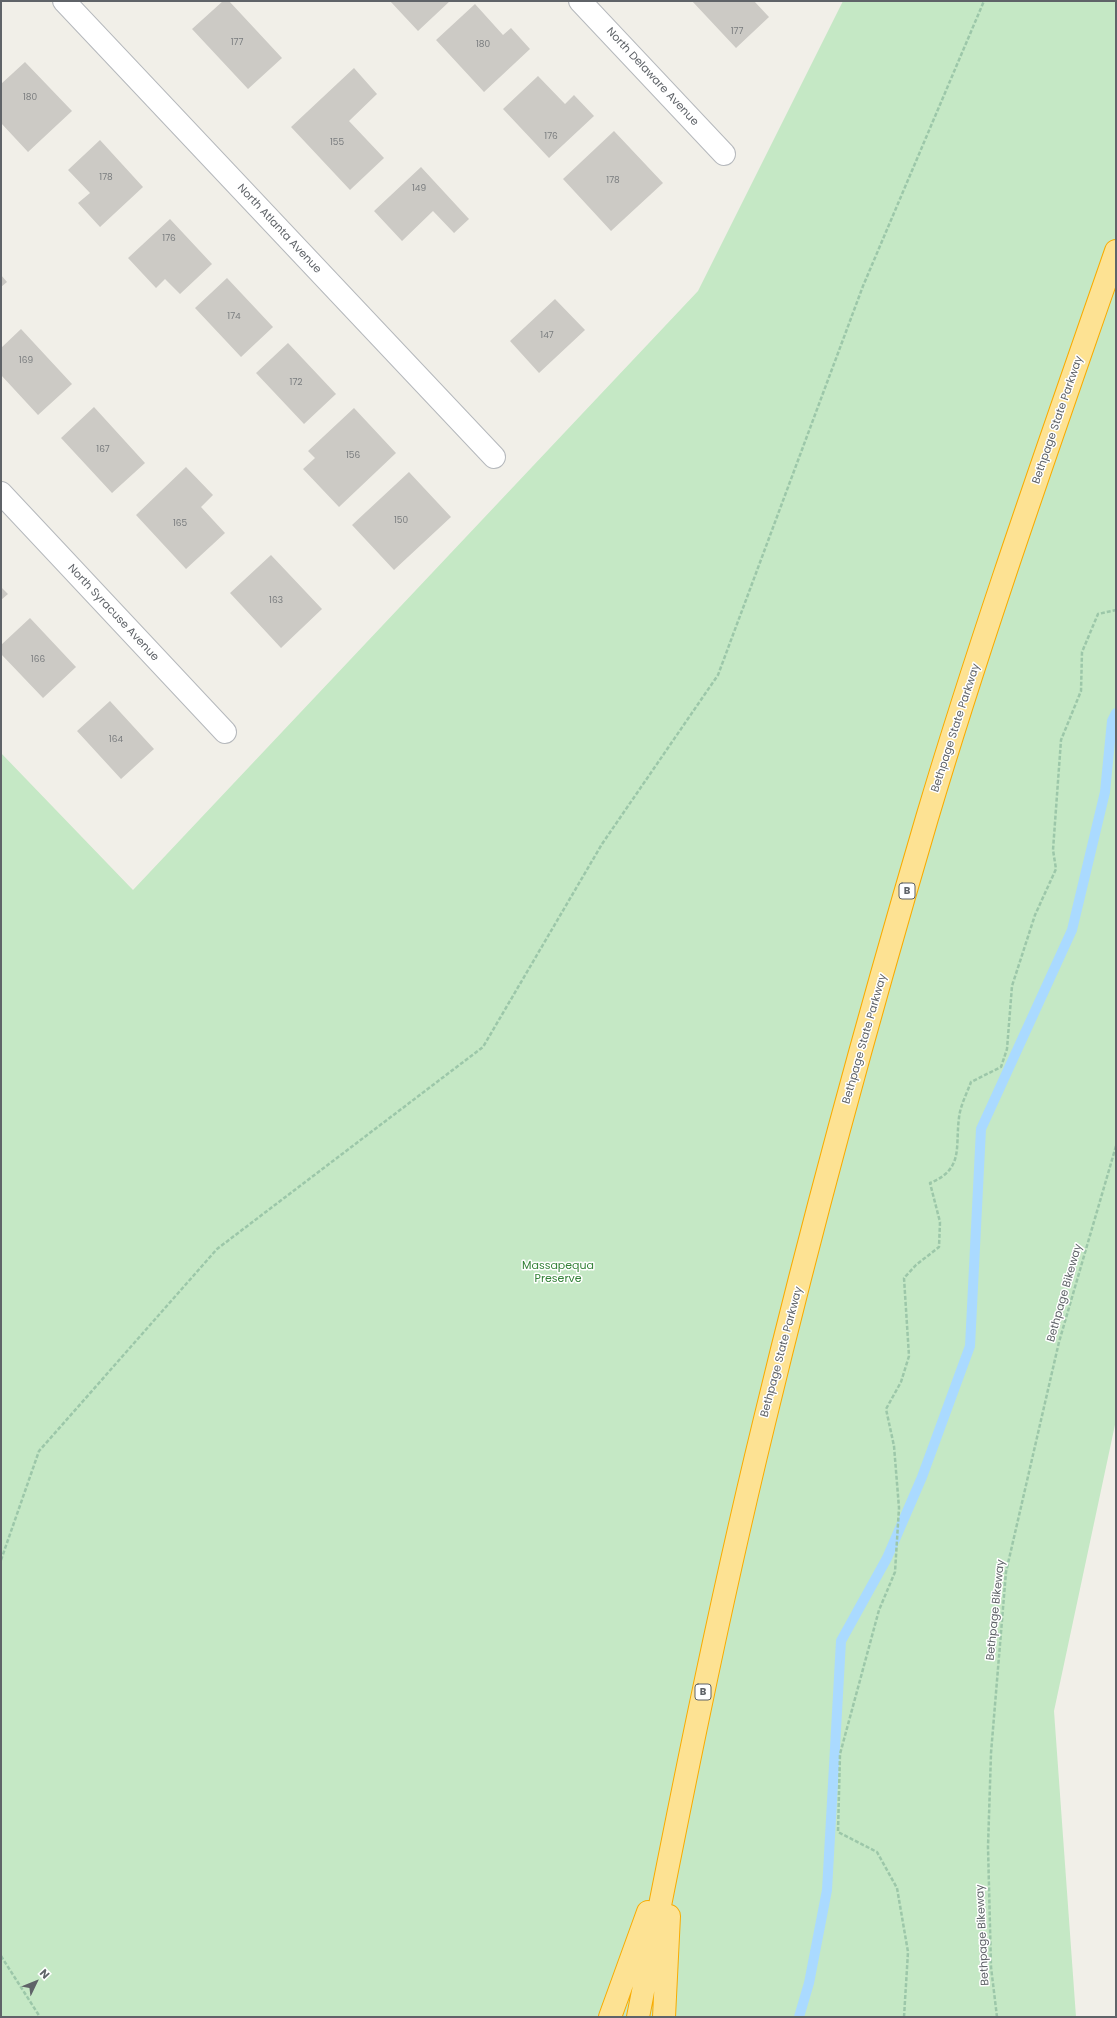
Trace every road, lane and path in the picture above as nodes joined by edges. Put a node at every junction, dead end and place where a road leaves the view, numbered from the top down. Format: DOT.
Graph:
graph roads {
  1 [pos="64,1"];
  2 [pos="580,1"];
  3 [pos="984,1"];
  4 [pos="724,154"];
  5 [pos="1116,251"];
  6 [pos="494,457"];
  7 [pos="1,493"];
  8 [pos="1116,610"];
  9 [pos="225,732"];
  10 [pos="1116,1146"];
  11 [pos="1,1560"];
  12 [pos="672,1843"];
  13 [pos="1,1956"];
  14 [pos="40,2017"];
  15 [pos="610,2017"];
  16 [pos="638,2017"];
  17 [pos="664,2017"];
  18 [pos="904,2017"];
  19 [pos="997,2017"];
  1 -- 6 [label="street, North Atlanta Avenue"];
  2 -- 4 [label="street, North Delaware Avenue"];
  3 -- 11 [label="path"];
  5 -- 12 [label="highway, Bethpage State Parkway / B"];
  7 -- 9 [label="street, North Syracuse Avenue"];
  8 -- 18 [label="path"];
  10 -- 19 [label="path, Bethpage Bikeway"];
  12 -- 15 [label="highway"];
  12 -- 16 [label="highway"];
  12 -- 17 [label="highway"];
  13 -- 14 [label="path"];
}
